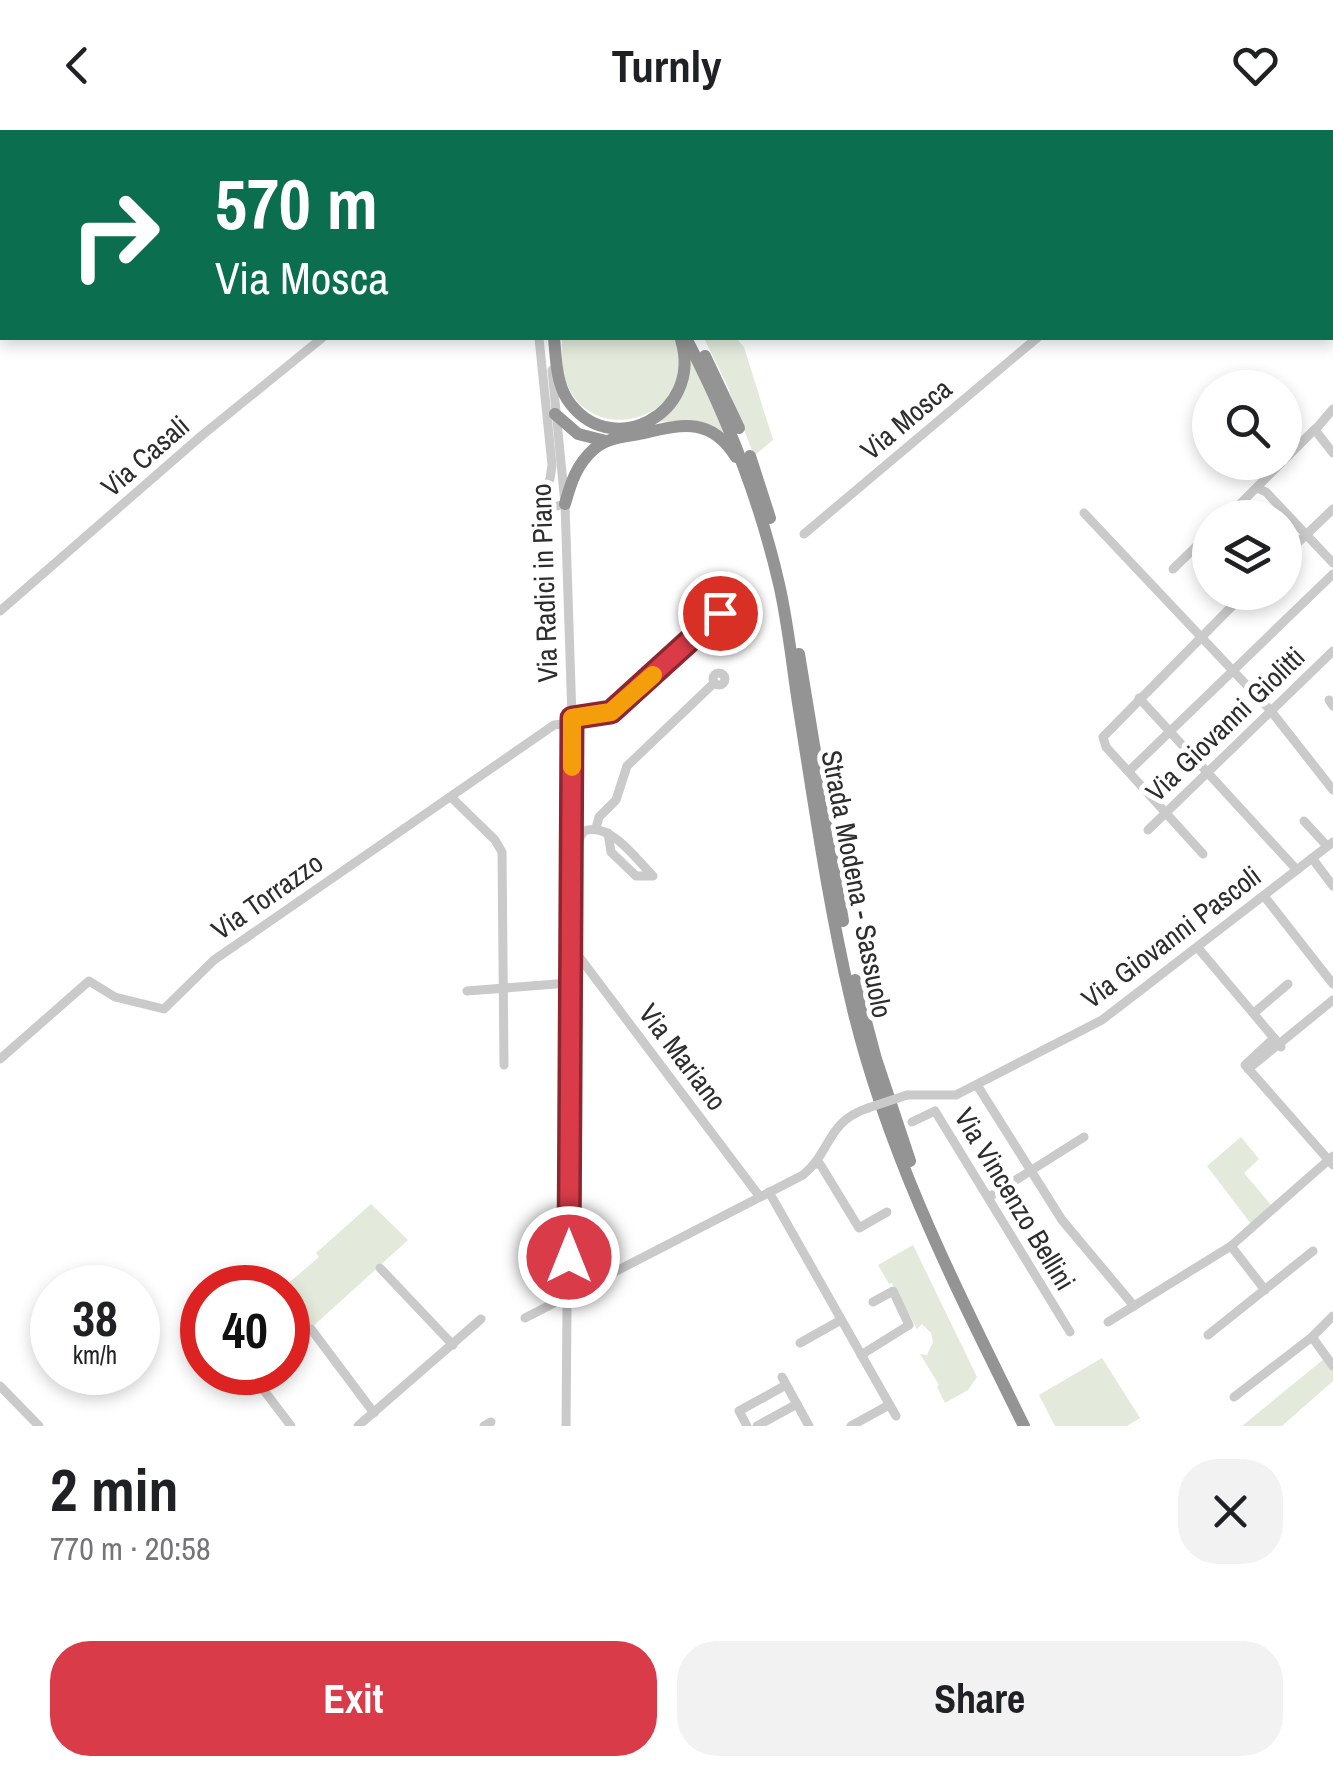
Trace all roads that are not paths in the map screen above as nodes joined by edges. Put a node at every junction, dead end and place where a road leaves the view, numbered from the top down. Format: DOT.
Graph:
graph roads {
  1 [pos="320,340"];
  2 [pos="538,340"];
  3 [pos="551,340"];
  4 [pos="551,340"];
  5 [pos="683,340"];
  6 [pos="684,340"];
  7 [pos="697,340"];
  8 [pos="1035,340"];
  9 [pos="551,357"];
  10 [pos="1333,408"];
  11 [pos="555,414"];
  12 [pos="1315,429"];
  13 [pos="606,441"];
  14 [pos="1302,442"];
  15 [pos="1333,453"];
  16 [pos="1265,480"];
  17 [pos="755,481"];
  18 [pos="1257,488"];
  19 [pos="1245,500"];
  20 [pos="565,504"];
  21 [pos="1333,508"];
  22 [pos="1084,513"];
  23 [pos="804,534"];
  24 [pos="1306,534"];
  25 [pos="1302,538"];
  26 [pos="1192,551"];
  27 [pos="1333,563"];
  28 [pos="1173,569"];
  29 [pos="1333,574"];
  30 [pos="1228,610"];
  31 [pos="0,612"];
  32 [pos="720,613"];
  33 [pos="1201,636"];
  34 [pos="1333,651"];
  35 [pos="1233,670"];
  36 [pos="714,683"];
  37 [pos="1139,698"];
  38 [pos="1271,712"];
  39 [pos="572,721"];
  40 [pos="1171,732"];
  41 [pos="1129,771"];
  42 [pos="1208,773"];
  43 [pos="1333,790"];
  44 [pos="572,793"];
  45 [pos="451,797"];
  46 [pos="1166,813"];
  47 [pos="1304,821"];
  48 [pos="572,828"];
  49 [pos="592,828"];
  50 [pos="1148,830"];
  51 [pos="608,833"];
  52 [pos="1330,844"];
  53 [pos="1203,854"];
  54 [pos="1312,858"];
  55 [pos="570,870"];
  56 [pos="1297,870"];
  57 [pos="1333,886"];
  58 [pos="1264,896"];
  59 [pos="570,944"];
  60 [pos="1198,948"];
  61 [pos="569,983"];
  62 [pos="1288,984"];
  63 [pos="1333,984"];
  64 [pos="504,988"];
  65 [pos="467,991"];
  66 [pos="1333,1000"];
  67 [pos="1254,1013"];
  68 [pos="1278,1043"];
  69 [pos="0,1059"];
  70 [pos="504,1066"];
  71 [pos="977,1085"];
  72 [pos="912,1122"];
  73 [pos="1084,1137"];
  74 [pos="1332,1160"];
  75 [pos="815,1164"];
  76 [pos="1030,1171"];
  77 [pos="765,1195"];
  78 [pos="988,1197"];
  79 [pos="887,1212"];
  80 [pos="1231,1246"];
  81 [pos="1313,1251"];
  82 [pos="380,1268"];
  83 [pos="1265,1290"];
  84 [pos="568,1296"];
  85 [pos="873,1302"];
  86 [pos="1134,1306"];
  87 [pos="1333,1316"];
  88 [pos="525,1318"];
  89 [pos="481,1320"];
  90 [pos="841,1320"];
  91 [pos="1108,1322"];
  92 [pos="310,1328"];
  93 [pos="1070,1332"];
  94 [pos="1208,1335"];
  95 [pos="1314,1340"];
  96 [pos="800,1344"];
  97 [pos="453,1345"];
  98 [pos="862,1355"];
  99 [pos="1333,1366"];
  100 [pos="0,1386"];
  101 [pos="267,1395"];
  102 [pos="1234,1397"];
  103 [pos="797,1404"];
  104 [pos="889,1405"];
  105 [pos="374,1414"];
  106 [pos="896,1416"];
  107 [pos="39,1426"];
  108 [pos="291,1426"];
  109 [pos="358,1426"];
  110 [pos="566,1426"];
  111 [pos="748,1426"];
  112 [pos="757,1426"];
  113 [pos="809,1426"];
  114 [pos="851,1426"];
  115 [pos="1024,1426"];
  116 [pos="1034,1426"];
  1 -- 31 [label="street, Via Casali"];
  2 -- 20 [label="street"];
  3 -- 5 [label="highway"];
  4 -- 9 [label="highway"];
  6 -- 17 [label="highway, Strada Modena - Sassuolo"];
  7 -- 17 [label="highway, Strada Modena - Sassuolo"];
  8 -- 23 [label="street, Via Mosca"];
  9 -- 11 [label="street, Via Radici in Piano"];
  10 -- 12 [label="street"];
  11 -- 13 [label="highway"];
  11 -- 20 [label="street, Via Radici in Piano"];
  12 -- 14 [label="street"];
  12 -- 15 [label="street"];
  13 -- 17 [label="highway"];
  13 -- 20 [label="highway"];
  16 -- 18 [label="street"];
  17 -- 115 [label="highway, Strada Modena - Sassuolo"];
  17 -- 116 [label="highway, Strada Modena - Sassuolo"];
  18 -- 19 [label="street"];
  18 -- 24 [label="street"];
  20 -- 39 [label="street, Via Radici in Piano"];
  21 -- 24 [label="street"];
  22 -- 33 [label="street"];
  24 -- 25 [label="street"];
  24 -- 27 [label="street"];
  26 -- 28 [label="street"];
  29 -- 35 [label="street"];
  30 -- 33 [label="street"];
  32 -- 39 [label="street"];
  33 -- 35 [label="street"];
  33 -- 37 [label="street"];
  34 -- 38 [label="street, Via Giovanni Giolitti"];
  35 -- 38 [label="street"];
  35 -- 40 [label="street"];
  36 -- 49 [label="street"];
  37 -- 40 [label="street"];
  37 -- 41 [label="street"];
  38 -- 42 [label="street, Via Giovanni Giolitti"];
  38 -- 43 [label="street"];
  39 -- 44 [label="street, Via Radici in Piano"];
  39 -- 45 [label="street, Via Torrazzo"];
  40 -- 41 [label="street"];
  40 -- 42 [label="street"];
  41 -- 46 [label="street"];
  42 -- 46 [label="street, Via Giovanni Giolitti"];
  42 -- 56 [label="street"];
  44 -- 48 [label="street, Via Radici in Piano"];
  44 -- 49 [label="street"];
  45 -- 64 [label="street"];
  45 -- 69 [label="street, Via Torrazzo"];
  46 -- 50 [label="street, Via Giovanni Giolitti"];
  46 -- 53 [label="street"];
  47 -- 52 [label="street, Via Giovanni Pascoli"];
  48 -- 49 [label="street"];
  48 -- 55 [label="street, Via Radici in Piano"];
  49 -- 51 [label="street"];
  49 -- 55 [label="street"];
  51 -- 51 [label="street"];
  52 -- 54 [label="street, Via Giovanni Pascoli"];
  54 -- 56 [label="street, Via Giovanni Pascoli"];
  54 -- 57 [label="street"];
  55 -- 59 [label="street, Via Radici in Piano"];
  56 -- 58 [label="street, Via Giovanni Pascoli"];
  58 -- 60 [label="street, Via Giovanni Pascoli"];
  58 -- 63 [label="street"];
  59 -- 61 [label="street, Via Radici in Piano"];
  59 -- 77 [label="street, Via Mariano"];
  60 -- 67 [label="street"];
  60 -- 71 [label="street, Via Giovanni Pascoli"];
  61 -- 64 [label="street"];
  61 -- 84 [label="street, Via Radici in Piano"];
  62 -- 67 [label="street"];
  64 -- 65 [label="street"];
  64 -- 70 [label="street"];
  66 -- 68 [label="street"];
  67 -- 68 [label="street"];
  68 -- 74 [label="street"];
  71 -- 75 [label="street, Via Giovanni Pascoli, bridge"];
  71 -- 76 [label="street"];
  72 -- 78 [label="street, Via Vincenzo Bellini"];
  73 -- 76 [label="street"];
  74 -- 80 [label="street"];
  75 -- 77 [label="street, Via Giovanni Pascoli"];
  75 -- 79 [label="street"];
  76 -- 78 [label="street"];
  76 -- 86 [label="street"];
  77 -- 84 [label="street, Via Giovanni Pascoli"];
  77 -- 90 [label="street, Via Mariano"];
  78 -- 93 [label="street, Via Vincenzo Bellini"];
  80 -- 83 [label="street"];
  80 -- 86 [label="street"];
  81 -- 83 [label="street"];
  82 -- 97 [label="street"];
  83 -- 94 [label="street"];
  84 -- 88 [label="street, Via Giovanni Pascoli"];
  84 -- 110 [label="street, Via Radici in Piano"];
  85 -- 98 [label="street"];
  86 -- 91 [label="street"];
  87 -- 95 [label="street"];
  89 -- 97 [label="street"];
  90 -- 96 [label="street"];
  90 -- 98 [label="street, Via Mariano"];
  92 -- 105 [label="street"];
  95 -- 99 [label="street"];
  95 -- 102 [label="street"];
  97 -- 105 [label="street"];
  98 -- 104 [label="street, Via Mariano"];
  100 -- 107 [label="street"];
  101 -- 108 [label="street"];
  103 -- 111 [label="street"];
  103 -- 112 [label="street"];
  103 -- 113 [label="street"];
  104 -- 106 [label="street, Via Mariano"];
  104 -- 114 [label="street"];
  105 -- 109 [label="street"];
}
